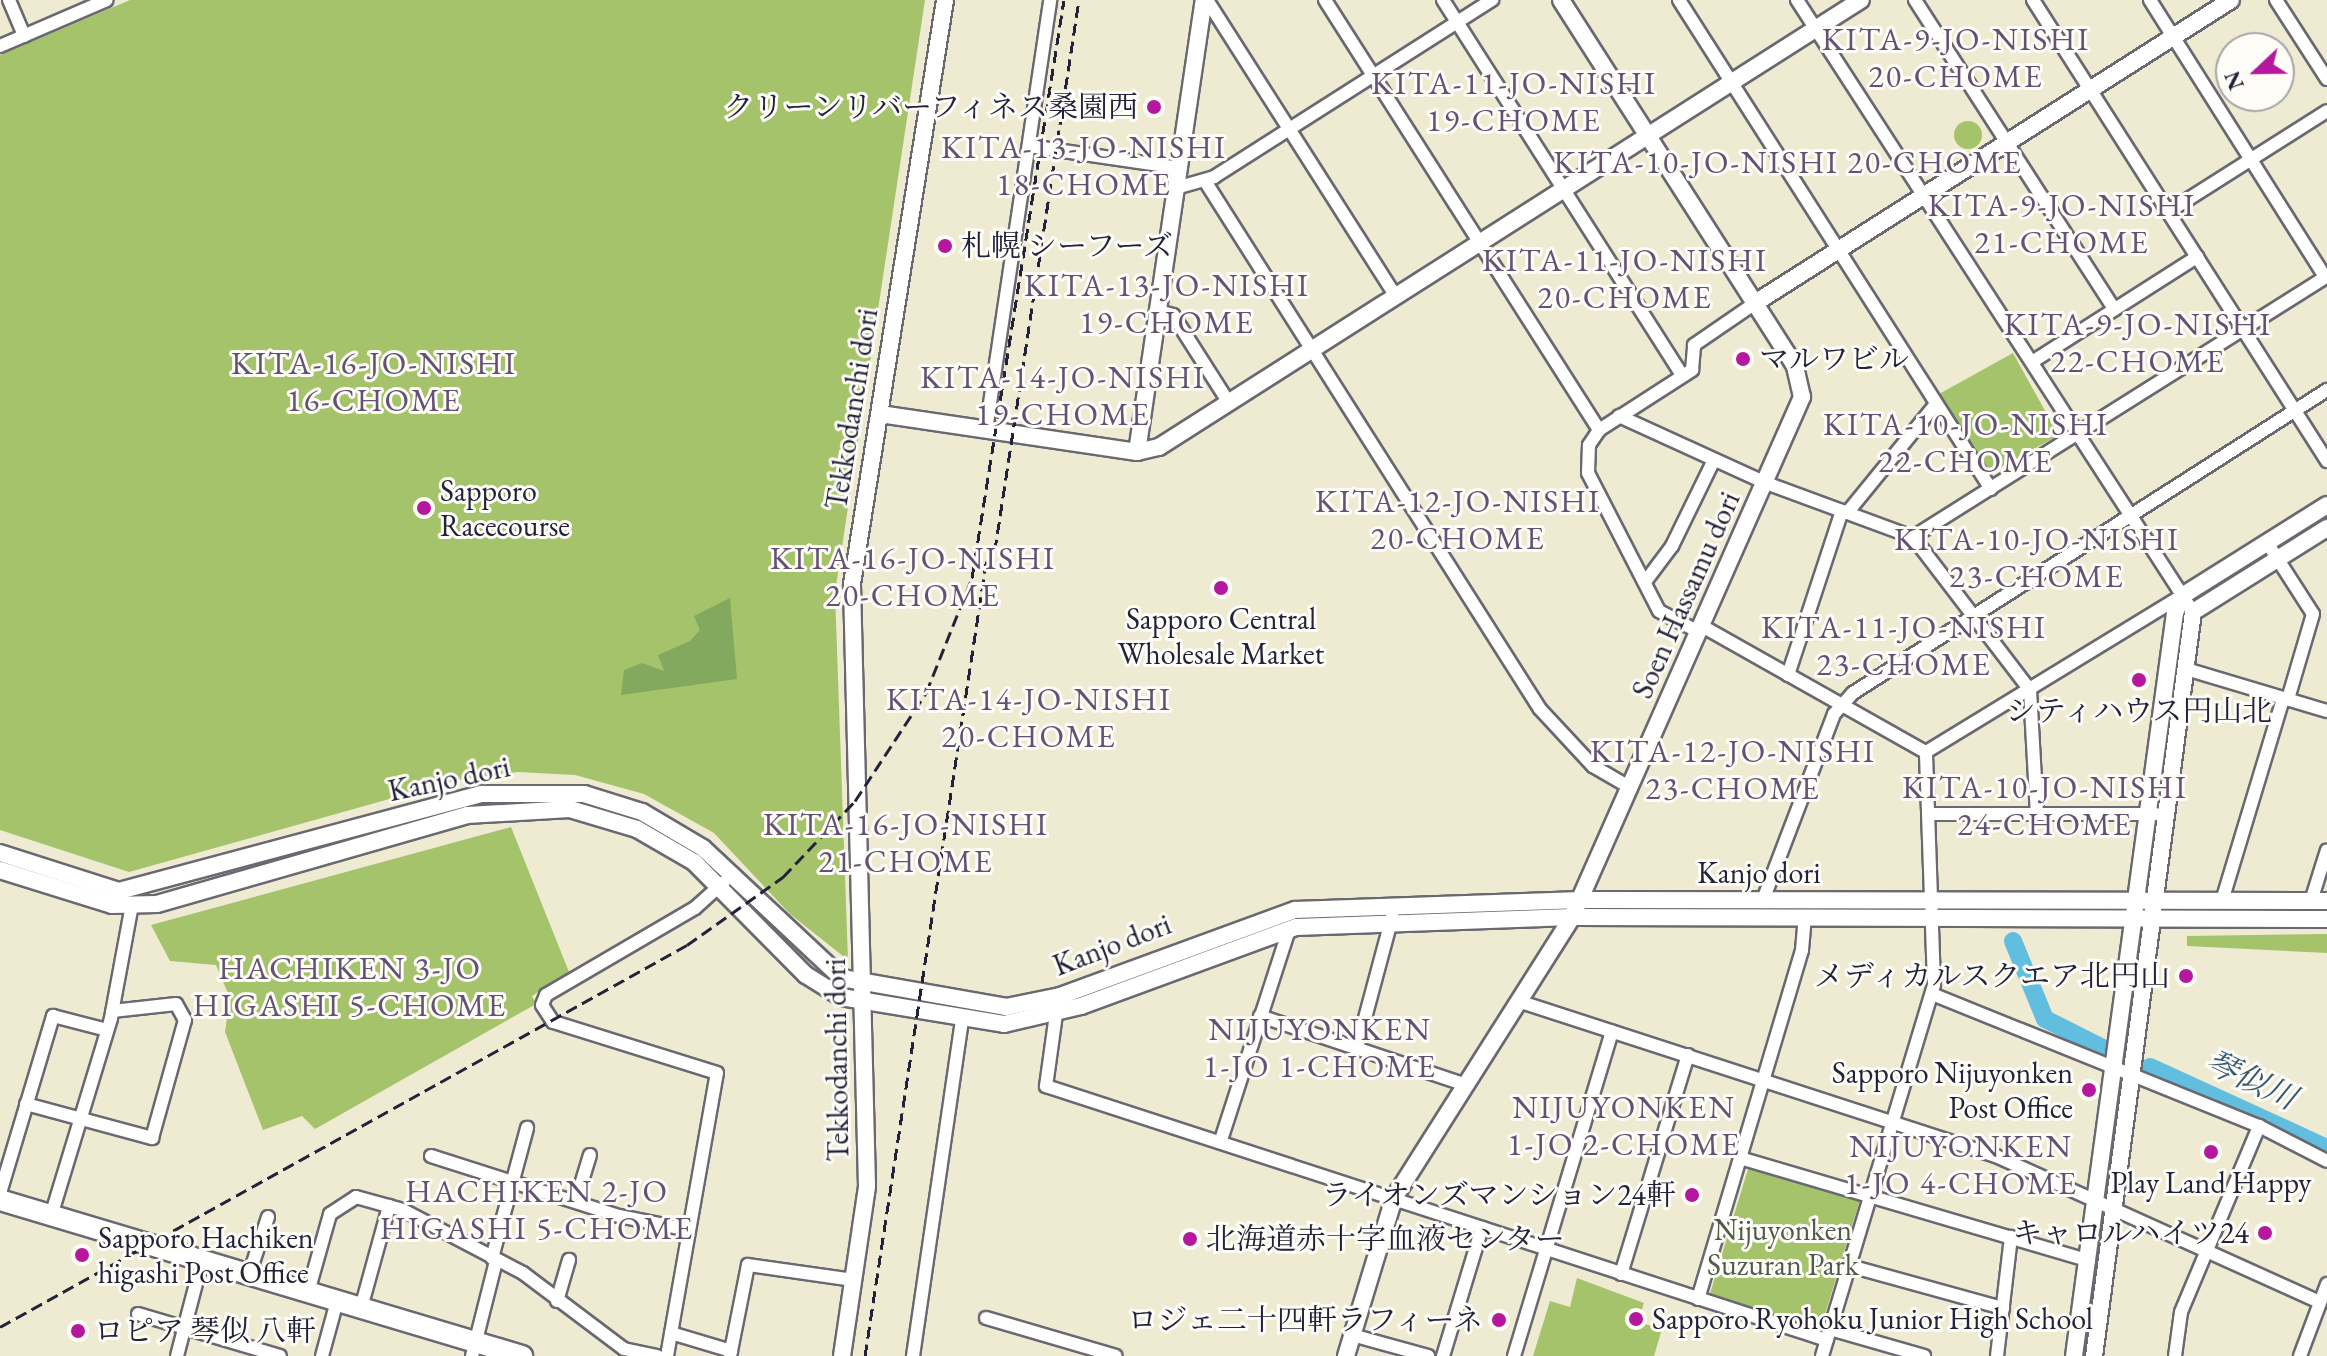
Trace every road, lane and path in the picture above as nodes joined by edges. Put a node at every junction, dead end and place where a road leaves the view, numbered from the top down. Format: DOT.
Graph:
graph roads {
  1 [pos="9,0"];
  2 [pos="107,0"];
  3 [pos="945,0"];
  4 [pos="1050,0"];
  5 [pos="1206,0"];
  6 [pos="1325,0"];
  7 [pos="1443,0"];
  8 [pos="1492,0"];
  9 [pos="1561,0"];
  10 [pos="1679,0"];
  11 [pos="1797,0"];
  12 [pos="1861,0"];
  13 [pos="1915,0"];
  14 [pos="2033,0"];
  15 [pos="2150,0"];
  16 [pos="2231,0"];
  17 [pos="2276,0"];
  18 [pos="82,5"];
  19 [pos="1457,22"];
  20 [pos="1816,29"];
  21 [pos="24,36"];
  22 [pos="2173,37"];
  23 [pos="0,46"];
  24 [pos="1374,76"];
  25 [pos="2327,79"];
  26 [pos="1732,82"];
  27 [pos="2090,90"];
  28 [pos="2327,111"];
  29 [pos="1290,128"];
  30 [pos="1648,136"];
  31 [pos="2006,143"];
  32 [pos="1029,146"];
  33 [pos="2251,159"];
  34 [pos="1179,168"];
  35 [pos="1205,181"];
  36 [pos="1176,188"];
  37 [pos="1564,189"];
  38 [pos="1924,195"];
  39 [pos="2168,212"];
  40 [pos="1480,243"];
  41 [pos="1838,250"];
  42 [pos="2197,257"];
  43 [pos="2326,276"];
  44 [pos="1396,297"];
  45 [pos="1755,303"];
  46 [pos="2114,309"];
  47 [pos="1158,311"];
  48 [pos="2242,328"];
  49 [pos="1311,351"];
  50 [pos="2032,362"];
  51 [pos="1682,375"];
  52 [pos="2327,390"];
  53 [pos="1229,403"];
  54 [pos="1936,404"];
  55 [pos="2295,411"];
  56 [pos="880,414"];
  57 [pos="1619,416"];
  58 [pos="986,430"];
  59 [pos="1599,430"];
  60 [pos="2078,434"];
  61 [pos="1137,452"];
  62 [pos="1714,460"];
  63 [pos="2327,461"];
  64 [pos="1766,483"];
  65 [pos="1991,489"];
  66 [pos="2327,505"];
  67 [pos="1844,512"];
  68 [pos="2130,515"];
  69 [pos="2327,528"];
  70 [pos="1913,537"];
  71 [pos="2268,544"];
  72 [pos="2278,559"];
  73 [pos="1645,582"];
  74 [pos="2182,596"];
  75 [pos="2193,612"];
  76 [pos="1975,615"];
  77 [pos="1701,629"];
  78 [pos="2186,669"];
  79 [pos="1788,675"];
  80 [pos="2030,690"];
  81 [pos="2285,699"];
  82 [pos="1841,704"];
  83 [pos="2327,711"];
  84 [pos="1926,752"];
  85 [pos="1631,788"];
  86 [pos="1928,814"];
  87 [pos="2037,814"];
  88 [pos="2146,814"];
  89 [pos="2167,815"];
  90 [pos="2327,850"];
  91 [pos="0,853"];
  92 [pos="0,870"];
  93 [pos="727,880"];
  94 [pos="2135,898"];
  95 [pos="2155,898"];
  96 [pos="1581,900"];
  97 [pos="1763,900"];
  98 [pos="2222,901"];
  99 [pos="2319,901"];
  100 [pos="132,905"];
  101 [pos="1393,906"];
  102 [pos="1931,909"];
  103 [pos="1572,917"];
  104 [pos="1805,918"];
  105 [pos="2132,918"];
  106 [pos="2151,918"];
  107 [pos="2327,919"];
  108 [pos="1391,925"];
  109 [pos="1289,929"];
  110 [pos="864,988"];
  111 [pos="1932,994"];
  112 [pos="1060,996"];
  113 [pos="1518,1001"];
  114 [pos="865,1005"];
  115 [pos="112,1011"];
  116 [pos="1054,1015"];
  117 [pos="1260,1016"];
  118 [pos="962,1020"];
  119 [pos="107,1030"];
  120 [pos="1612,1031"];
  121 [pos="1357,1048"];
  122 [pos="1688,1055"];
  123 [pos="2115,1066"];
  124 [pos="2131,1073"];
  125 [pos="1764,1080"];
  126 [pos="1466,1085"];
  127 [pos="26,1104"];
  128 [pos="81,1117"];
  129 [pos="1892,1122"];
  130 [pos="2259,1126"];
  131 [pos="527,1128"];
  132 [pos="1221,1140"];
  133 [pos="590,1155"];
  134 [pos="431,1156"];
  135 [pos="2326,1156"];
  136 [pos="1740,1158"];
  137 [pos="513,1179"];
  138 [pos="0,1193"];
  139 [pos="1870,1197"];
  140 [pos="1394,1198"];
  141 [pos="0,1200"];
  142 [pos="576,1201"];
  143 [pos="2095,1201"];
  144 [pos="389,1206"];
  145 [pos="2112,1210"];
  146 [pos="51,1216"];
  147 [pos="268,1217"];
  148 [pos="1482,1228"];
  149 [pos="689,1230"];
  150 [pos="2011,1237"];
  151 [pos="1546,1249"];
  152 [pos="2209,1252"];
  153 [pos="494,1259"];
  154 [pos="569,1260"];
  155 [pos="202,1261"];
  156 [pos="2089,1261"];
  157 [pos="1850,1266"];
  158 [pos="1621,1274"];
  159 [pos="249,1275"];
  160 [pos="853,1280"];
  161 [pos="2327,1284"];
  162 [pos="308,1292"];
  163 [pos="1698,1299"];
  164 [pos="337,1301"];
  165 [pos="557,1301"];
  166 [pos="2320,1302"];
  167 [pos="361,1308"];
  168 [pos="2003,1308"];
  169 [pos="138,1314"];
  170 [pos="986,1318"];
  171 [pos="185,1327"];
  172 [pos="671,1333"];
  173 [pos="1828,1334"];
  174 [pos="1352,1335"];
  175 [pos="473,1349"];
  176 [pos="730,1354"];
  177 [pos="276,1355"];
  178 [pos="177,1356"];
  179 [pos="322,1356"];
  180 [pos="522,1356"];
  181 [pos="657,1356"];
  182 [pos="667,1356"];
  183 [pos="842,1356"];
  184 [pos="913,1356"];
  185 [pos="1116,1356"];
  186 [pos="1346,1356"];
  187 [pos="1428,1356"];
  188 [pos="1443,1356"];
  189 [pos="1514,1356"];
  190 [pos="1822,1356"];
  191 [pos="1924,1356"];
  192 [pos="1997,1356"];
  193 [pos="2074,1356"];
  194 [pos="2094,1356"];
  195 [pos="2175,1356"];
  196 [pos="2300,1356"];
  1 -- 21 [label="street"];
  2 -- 18 [label="street"];
  3 -- 56 [label="street, Tekkodanchi dori"];
  4 -- 32 [label="street"];
  5 -- 29 [label="street"];
  5 -- 34 [label="street"];
  6 -- 24 [label="street"];
  7 -- 19 [label="street"];
  8 -- 19 [label="street"];
  9 -- 30 [label="street, Soen Hassamu dori"];
  10 -- 26 [label="street"];
  11 -- 20 [label="street"];
  12 -- 20 [label="street"];
  13 -- 31 [label="street"];
  14 -- 27 [label="street"];
  15 -- 22 [label="street"];
  16 -- 22 [label="street"];
  17 -- 25 [label="street"];
  18 -- 21 [label="street"];
  19 -- 24 [label="street"];
  19 -- 37 [label="street"];
  20 -- 26 [label="street"];
  20 -- 38 [label="street"];
  21 -- 23 [label="street"];
  22 -- 27 [label="street"];
  22 -- 33 [label="street"];
  24 -- 29 [label="street"];
  24 -- 40 [label="street"];
  26 -- 30 [label="street"];
  26 -- 41 [label="street"];
  27 -- 31 [label="street"];
  27 -- 39 [label="street"];
  28 -- 33 [label="street"];
  29 -- 35 [label="street"];
  29 -- 44 [label="street"];
  30 -- 37 [label="street"];
  30 -- 45 [label="street, Soen Hassamu dori"];
  31 -- 38 [label="street"];
  31 -- 46 [label="street"];
  32 -- 34 [label="street"];
  32 -- 58 [label="street"];
  33 -- 39 [label="street"];
  33 -- 43 [label="street"];
  34 -- 36 [label="street"];
  35 -- 36 [label="street"];
  35 -- 49 [label="street"];
  36 -- 47 [label="street"];
  37 -- 40 [label="street"];
  37 -- 51 [label="street"];
  38 -- 41 [label="street"];
  38 -- 50 [label="street"];
  39 -- 42 [label="street"];
  40 -- 44 [label="street"];
  40 -- 59 [label="street"];
  41 -- 45 [label="street"];
  41 -- 54 [label="street"];
  42 -- 46 [label="street"];
  42 -- 48 [label="street"];
  43 -- 48 [label="street"];
  44 -- 49 [label="street"];
  45 -- 51 [label="street"];
  45 -- 64 [label="street, Soen Hassamu dori"];
  46 -- 50 [label="street"];
  47 -- 53 [label="street"];
  47 -- 61 [label="street"];
  48 -- 55 [label="street"];
  48 -- 60 [label="street"];
  49 -- 53 [label="street"];
  49 -- 85 [label="street"];
  50 -- 60 [label="street"];
  51 -- 57 [label="street"];
  52 -- 55 [label="street"];
  53 -- 61 [label="street"];
  54 -- 65 [label="street"];
  54 -- 67 [label="street"];
  55 -- 63 [label="street"];
  55 -- 68 [label="street"];
  56 -- 58 [label="street"];
  56 -- 110 [label="street, Tekkodanchi dori"];
  57 -- 59 [label="street"];
  57 -- 62 [label="street"];
  58 -- 61 [label="street"];
  59 -- 73 [label="street"];
  60 -- 65 [label="street"];
  60 -- 68 [label="street"];
  62 -- 64 [label="street"];
  62 -- 73 [label="street"];
  64 -- 67 [label="street"];
  64 -- 77 [label="street, Soen Hassamu dori"];
  65 -- 70 [label="street"];
  66 -- 71 [label="street"];
  67 -- 70 [label="street"];
  67 -- 79 [label="street"];
  68 -- 74 [label="street"];
  68 -- 76 [label="street"];
  69 -- 72 [label="street"];
  70 -- 76 [label="street"];
  71 -- 72 [label="street"];
  71 -- 74 [label="street"];
  72 -- 75 [label="street"];
  72 -- 81 [label="street"];
  73 -- 77 [label="street"];
  74 -- 75 [label="street"];
  74 -- 80 [label="street"];
  74 -- 88 [label="street"];
  75 -- 78 [label="street"];
  76 -- 80 [label="street"];
  76 -- 82 [label="street"];
  77 -- 79 [label="street"];
  77 -- 85 [label="street, Soen Hassamu dori"];
  78 -- 81 [label="street"];
  78 -- 89 [label="street"];
  79 -- 82 [label="street"];
  80 -- 84 [label="street"];
  80 -- 87 [label="street"];
  81 -- 83 [label="street"];
  81 -- 98 [label="street"];
  82 -- 84 [label="street"];
  82 -- 97 [label="street"];
  84 -- 86 [label="street"];
  85 -- 96 [label="street, Soen Hassamu dori"];
  86 -- 87 [label="street"];
  86 -- 102 [label="street"];
  87 -- 88 [label="street"];
  88 -- 89 [label="street"];
  88 -- 94 [label="street"];
  89 -- 95 [label="street"];
  90 -- 99 [label="street"];
  91 -- 93 [label="street, Kanjo dori"];
  92 -- 100 [label="street, Kanjo dori"];
  93 -- 100 [label="street, Kanjo dori"];
  93 -- 110 [label="street, Kanjo dori"];
  93 -- 114 [label="street, Kanjo dori"];
  93 -- 149 [label="street"];
  94 -- 95 [label="street, Kanjo dori"];
  94 -- 102 [label="street, Kanjo dori"];
  94 -- 105 [label="street"];
  95 -- 98 [label="street, Kanjo dori"];
  95 -- 106 [label="street"];
  96 -- 97 [label="street, Kanjo dori"];
  96 -- 101 [label="street, Kanjo dori"];
  96 -- 103 [label="street, Soen Hassamu dori"];
  97 -- 102 [label="street, Kanjo dori"];
  98 -- 99 [label="street, Kanjo dori"];
  100 -- 115 [label="street"];
  101 -- 108 [label="street"];
  101 -- 112 [label="street, Kanjo dori"];
  102 -- 104 [label="street, Kanjo dori"];
  102 -- 105 [label="street, Kanjo dori"];
  102 -- 111 [label="street"];
  103 -- 104 [label="street, Kanjo dori"];
  103 -- 108 [label="street, Kanjo dori"];
  103 -- 113 [label="street, Soen Hassamu dori"];
  104 -- 125 [label="street"];
  105 -- 106 [label="street, Kanjo dori"];
  105 -- 123 [label="street"];
  106 -- 107 [label="street, Kanjo dori"];
  106 -- 124 [label="street"];
  108 -- 109 [label="street, Kanjo dori"];
  108 -- 121 [label="street"];
  109 -- 116 [label="street, Kanjo dori"];
  109 -- 117 [label="street"];
  110 -- 112 [label="street, Kanjo dori"];
  110 -- 114 [label="street, Tekkodanchi dori"];
  111 -- 123 [label="street"];
  111 -- 129 [label="street"];
  112 -- 116 [label="street"];
  113 -- 120 [label="street"];
  113 -- 126 [label="street, Soen Hassamu dori"];
  114 -- 118 [label="street, Kanjo dori"];
  114 -- 160 [label="street, Tekkodanchi dori"];
  115 -- 119 [label="street"];
  115 -- 128 [label="street"];
  116 -- 118 [label="street, Kanjo dori"];
  116 -- 132 [label="street"];
  117 -- 121 [label="street"];
  117 -- 132 [label="street"];
  118 -- 184 [label="street"];
  119 -- 127 [label="street"];
  119 -- 128 [label="street"];
  120 -- 122 [label="street"];
  120 -- 151 [label="street"];
  121 -- 126 [label="street"];
  122 -- 125 [label="street"];
  122 -- 158 [label="street"];
  123 -- 124 [label="street"];
  123 -- 143 [label="street"];
  124 -- 130 [label="street"];
  124 -- 145 [label="street"];
  125 -- 129 [label="street"];
  125 -- 136 [label="street"];
  126 -- 140 [label="street, Soen Hassamu dori"];
  127 -- 128 [label="street"];
  127 -- 138 [label="street"];
  128 -- 146 [label="street"];
  129 -- 139 [label="street"];
  129 -- 143 [label="street"];
  130 -- 135 [label="street"];
  130 -- 152 [label="street"];
  131 -- 137 [label="street"];
  132 -- 140 [label="street"];
  133 -- 142 [label="street"];
  134 -- 137 [label="street"];
  136 -- 139 [label="street"];
  136 -- 163 [label="street"];
  137 -- 142 [label="street"];
  137 -- 153 [label="street"];
  139 -- 150 [label="street"];
  139 -- 157 [label="street"];
  140 -- 148 [label="street"];
  140 -- 174 [label="street, Soen Hassamu dori"];
  141 -- 146 [label="main road"];
  142 -- 149 [label="street"];
  143 -- 145 [label="street"];
  143 -- 156 [label="street"];
  144 -- 153 [label="street"];
  144 -- 162 [label="street"];
  144 -- 167 [label="street"];
  145 -- 152 [label="street"];
  145 -- 194 [label="street"];
  146 -- 155 [label="main road"];
  147 -- 159 [label="street"];
  148 -- 151 [label="street"];
  148 -- 188 [label="street"];
  149 -- 172 [label="street"];
  150 -- 156 [label="street"];
  150 -- 168 [label="street"];
  151 -- 158 [label="street"];
  151 -- 189 [label="street"];
  152 -- 166 [label="street"];
  152 -- 195 [label="street"];
  153 -- 165 [label="street"];
  153 -- 175 [label="street"];
  154 -- 165 [label="street"];
  155 -- 159 [label="main road"];
  155 -- 171 [label="street"];
  156 -- 193 [label="street"];
  157 -- 168 [label="street"];
  157 -- 173 [label="street"];
  158 -- 163 [label="street"];
  159 -- 162 [label="main road"];
  160 -- 176 [label="street"];
  160 -- 183 [label="street, Tekkodanchi dori"];
  161 -- 166 [label="street"];
  162 -- 164 [label="main road"];
  163 -- 173 [label="street"];
  164 -- 167 [label="main road"];
  164 -- 179 [label="street"];
  165 -- 181 [label="street"];
  166 -- 196 [label="street"];
  167 -- 175 [label="main road"];
  168 -- 192 [label="street"];
  169 -- 171 [label="street"];
  170 -- 185 [label="street"];
  171 -- 177 [label="street"];
  171 -- 178 [label="street"];
  172 -- 176 [label="street"];
  172 -- 182 [label="street"];
  173 -- 190 [label="street"];
  173 -- 191 [label="street"];
  174 -- 186 [label="street, Soen Hassamu dori"];
  174 -- 187 [label="street"];
  175 -- 180 [label="main road"];
}
